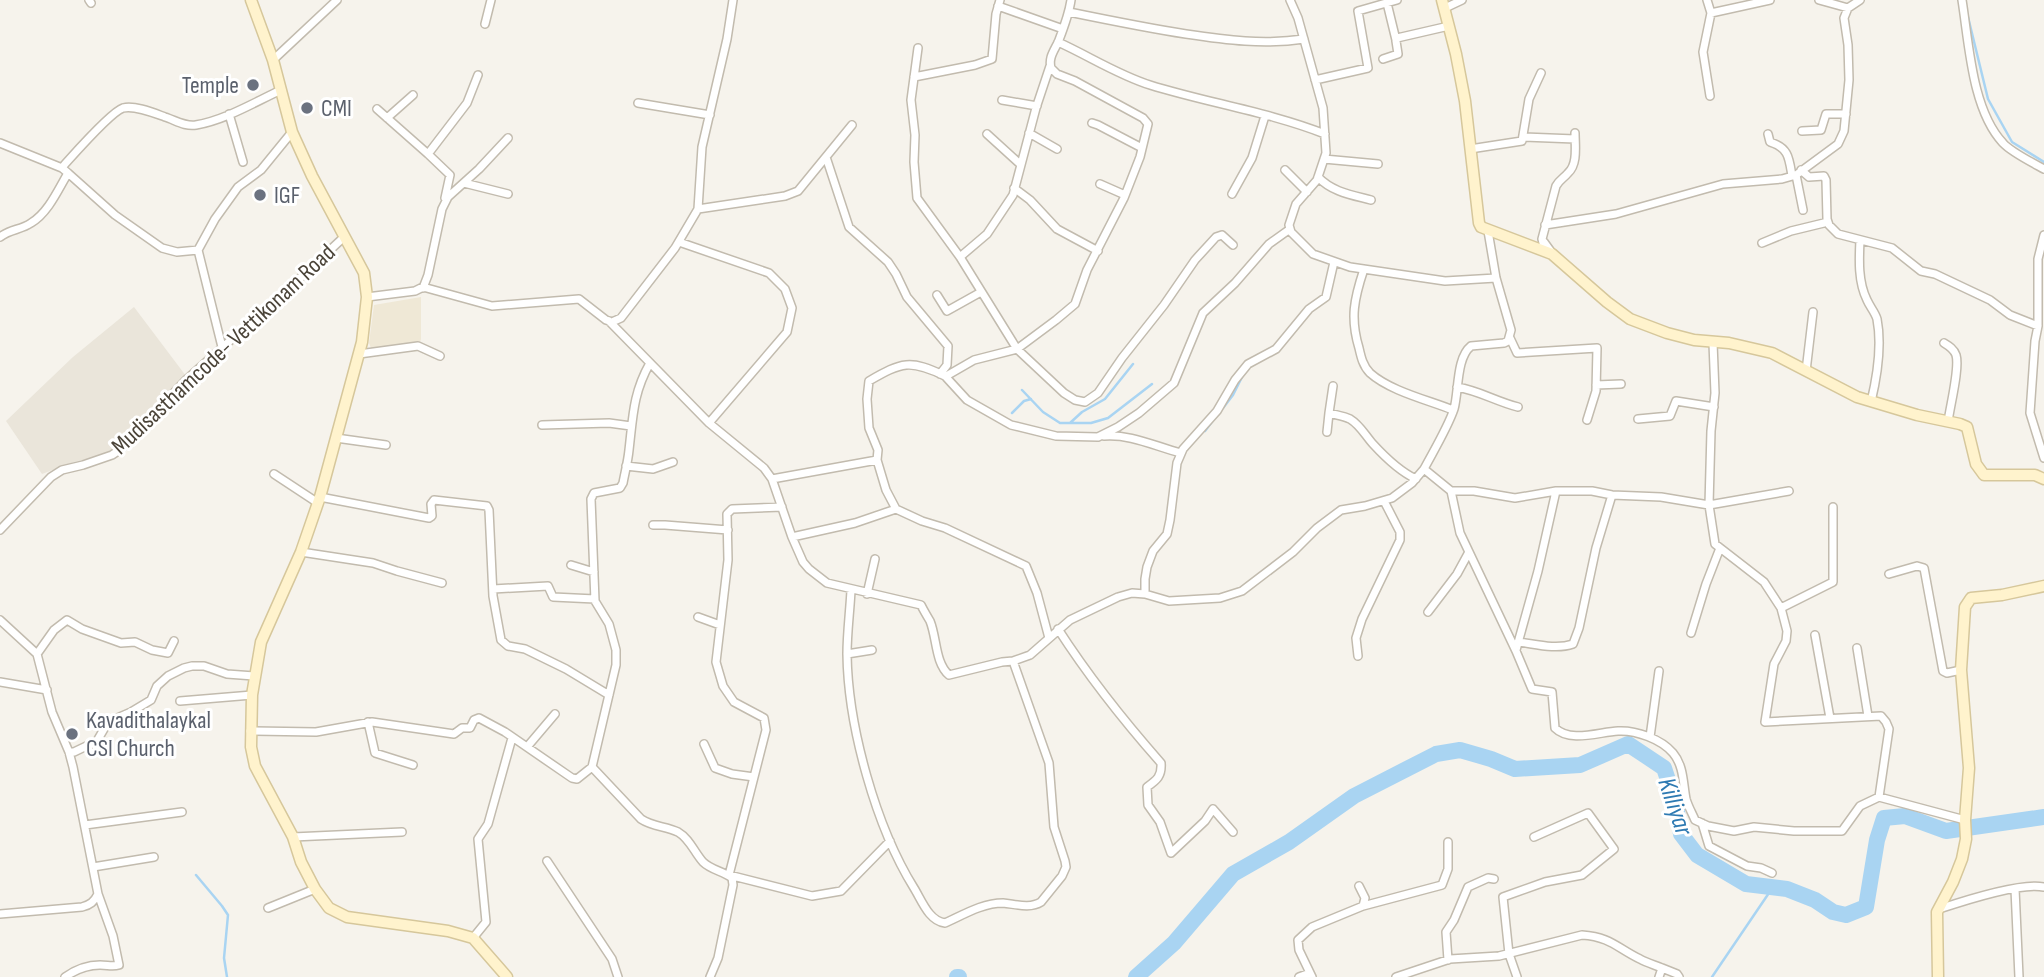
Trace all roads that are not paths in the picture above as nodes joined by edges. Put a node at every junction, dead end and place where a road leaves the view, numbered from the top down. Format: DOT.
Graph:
graph roads {
  1 [pos="251,0"];
  2 [pos="337,0"];
  3 [pos="491,0"];
  4 [pos="733,0"];
  5 [pos="1071,0"];
  6 [pos="1290,0"];
  7 [pos="1397,0"];
  8 [pos="1462,0"];
  9 [pos="1707,0"];
  10 [pos="1770,0"];
  11 [pos="1819,0"];
  12 [pos="1860,0"];
  13 [pos="1962,0"];
  14 [pos="999,3"];
  15 [pos="1387,3"];
  16 [pos="1443,4"];
  17 [pos="1848,8"];
  18 [pos="1069,12"];
  19 [pos="1712,13"];
  20 [pos="485,24"];
  21 [pos="1449,26"];
  22 [pos="1063,29"];
  23 [pos="1304,39"];
  24 [pos="1396,40"];
  25 [pos="1058,42"];
  26 [pos="918,48"];
  27 [pos="1383,59"];
  28 [pos="274,60"];
  29 [pos="1051,66"];
  30 [pos="1542,74"];
  31 [pos="478,75"];
  32 [pos="914,77"];
  33 [pos="1315,80"];
  34 [pos="281,90"];
  35 [pos="414,95"];
  36 [pos="1710,96"];
  37 [pos="1002,100"];
  38 [pos="638,103"];
  39 [pos="1037,106"];
  40 [pos="377,109"];
  41 [pos="229,114"];
  42 [pos="1846,114"];
  43 [pos="709,115"];
  44 [pos="1265,116"];
  45 [pos="387,118"];
  46 [pos="1092,123"];
  47 [pos="852,125"];
  48 [pos="1802,131"];
  49 [pos="292,132"];
  50 [pos="1029,133"];
  51 [pos="987,134"];
  52 [pos="1325,134"];
  53 [pos="1768,134"];
  54 [pos="1524,137"];
  55 [pos="508,138"];
  56 [pos="0,143"];
  57 [pos="1142,148"];
  58 [pos="1057,149"];
  59 [pos="1471,149"];
  60 [pos="428,154"];
  61 [pos="825,158"];
  62 [pos="1324,159"];
  63 [pos="243,162"];
  64 [pos="1378,163"];
  65 [pos="1020,164"];
  66 [pos="2044,169"];
  67 [pos="1284,170"];
  68 [pos="65,171"];
  69 [pos="1796,174"];
  70 [pos="1318,177"];
  71 [pos="464,183"];
  72 [pos="1100,184"];
  73 [pos="1014,188"];
  74 [pos="1307,192"];
  75 [pos="508,194"];
  76 [pos="1232,194"];
  77 [pos="1125,195"];
  78 [pos="1371,200"];
  79 [pos="443,206"];
  80 [pos="698,209"];
  81 [pos="1803,209"];
  82 [pos="1828,222"];
  83 [pos="1545,225"];
  84 [pos="1290,229"];
  85 [pos="1489,231"];
  86 [pos="2044,236"];
  87 [pos="0,237"];
  88 [pos="344,237"];
  89 [pos="1860,240"];
  90 [pos="679,242"];
  91 [pos="1762,243"];
  92 [pos="1233,245"];
  93 [pos="198,250"];
  94 [pos="1098,251"];
  95 [pos="1552,254"];
  96 [pos="960,257"];
  97 [pos="1334,262"];
  98 [pos="1364,269"];
  99 [pos="1496,278"];
  100 [pos="423,288"];
  101 [pos="981,292"];
  102 [pos="937,295"];
  103 [pos="367,297"];
  104 [pos="1813,312"];
  105 [pos="609,321"];
  106 [pos="2038,326"];
  107 [pos="1510,337"];
  108 [pos="1713,343"];
  109 [pos="1944,343"];
  110 [pos="222,347"];
  111 [pos="1017,349"];
  112 [pos="359,355"];
  113 [pos="440,356"];
  114 [pos="650,363"];
  115 [pos="1806,371"];
  116 [pos="942,375"];
  117 [pos="1621,384"];
  118 [pos="1596,385"];
  119 [pos="1333,386"];
  120 [pos="1457,387"];
  121 [pos="1871,402"];
  122 [pos="1518,407"];
  123 [pos="1714,407"];
  124 [pos="1454,410"];
  125 [pos="1329,413"];
  126 [pos="1638,419"];
  127 [pos="1587,420"];
  128 [pos="709,422"];
  129 [pos="1948,422"];
  130 [pos="542,425"];
  131 [pos="631,426"];
  132 [pos="1327,432"];
  133 [pos="1098,437"];
  134 [pos="336,438"];
  135 [pos="386,445"];
  136 [pos="1181,453"];
  137 [pos="2044,458"];
  138 [pos="877,460"];
  139 [pos="673,462"];
  140 [pos="626,466"];
  141 [pos="1424,470"];
  142 [pos="274,474"];
  143 [pos="772,479"];
  144 [pos="1416,479"];
  145 [pos="2044,479"];
  146 [pos="1451,491"];
  147 [pos="1556,491"];
  148 [pos="1789,491"];
  149 [pos="1612,495"];
  150 [pos="319,500"];
  151 [pos="1384,501"];
  152 [pos="1709,505"];
  153 [pos="782,507"];
  154 [pos="1833,507"];
  155 [pos="896,509"];
  156 [pos="653,526"];
  157 [pos="0,530"];
  158 [pos="728,530"];
  159 [pos="792,537"];
  160 [pos="1720,548"];
  161 [pos="301,552"];
  162 [pos="1469,552"];
  163 [pos="875,559"];
  164 [pos="571,565"];
  165 [pos="594,572"];
  166 [pos="1889,575"];
  167 [pos="442,583"];
  168 [pos="2044,586"];
  169 [pos="493,589"];
  170 [pos="851,590"];
  171 [pos="867,594"];
  172 [pos="1145,594"];
  173 [pos="595,599"];
  174 [pos="1781,608"];
  175 [pos="1428,612"];
  176 [pos="698,617"];
  177 [pos="0,620"];
  178 [pos="720,625"];
  179 [pos="1058,629"];
  180 [pos="1691,633"];
  181 [pos="1815,635"];
  182 [pos="1049,638"];
  183 [pos="174,641"];
  184 [pos="1518,642"];
  185 [pos="1857,648"];
  186 [pos="872,650"];
  187 [pos="1516,651"];
  188 [pos="37,654"];
  189 [pos="847,654"];
  190 [pos="1358,656"];
  191 [pos="1013,661"];
  192 [pos="1961,670"];
  193 [pos="1659,671"];
  194 [pos="254,676"];
  195 [pos="0,682"];
  196 [pos="47,690"];
  197 [pos="252,695"];
  198 [pos="609,695"];
  199 [pos="180,701"];
  200 [pos="555,715"];
  201 [pos="1868,716"];
  202 [pos="1830,718"];
  203 [pos="368,722"];
  204 [pos="250,731"];
  205 [pos="1650,737"];
  206 [pos="512,738"];
  207 [pos="704,744"];
  208 [pos="527,747"];
  209 [pos="69,752"];
  210 [pos="413,765"];
  211 [pos="592,767"];
  212 [pos="754,776"];
  213 [pos="1879,797"];
  214 [pos="182,812"];
  215 [pos="1965,820"];
  216 [pos="1702,823"];
  217 [pos="85,825"];
  218 [pos="402,832"];
  219 [pos="1233,832"];
  220 [pos="293,837"];
  221 [pos="1534,837"];
  222 [pos="890,841"];
  223 [pos="1448,842"];
  224 [pos="154,857"];
  225 [pos="547,861"];
  226 [pos="93,867"];
  227 [pos="1772,873"];
  228 [pos="729,875"];
  229 [pos="1494,879"];
  230 [pos="1359,886"];
  231 [pos="2044,887"];
  232 [pos="315,889"];
  233 [pos="2015,889"];
  234 [pos="98,894"];
  235 [pos="1363,906"];
  236 [pos="268,908"];
  237 [pos="1938,909"];
  238 [pos="0,914"];
  239 [pos="473,938"];
  240 [pos="1509,954"];
  241 [pos="1448,960"];
  242 [pos="1662,968"];
  243 [pos="1311,975"];
  244 [pos="1406,975"];
  245 [pos="65,977"];
  246 [pos="507,977"];
  247 [pos="618,977"];
  248 [pos="709,977"];
  249 [pos="1298,977"];
  250 [pos="1396,977"];
  251 [pos="1517,977"];
  252 [pos="1658,977"];
  253 [pos="1679,977"];
  254 [pos="1938,977"];
  255 [pos="2019,977"];
  1 -- 28 [label="street"];
  2 -- 28 [label="street"];
  3 -- 20 [label="street"];
  4 -- 43 [label="street"];
  5 -- 18 [label="street"];
  6 -- 23 [label="street"];
  7 -- 15 [label="street"];
  8 -- 16 [label="street"];
  9 -- 19 [label="street"];
  10 -- 19 [label="street"];
  11 -- 17 [label="street"];
  12 -- 17 [label="street"];
  13 -- 66 [label="street"];
  14 -- 22 [label="street"];
  14 -- 32 [label="street"];
  15 -- 24 [label="street"];
  15 -- 33 [label="street"];
  16 -- 21 [label="street"];
  17 -- 42 [label="street"];
  18 -- 22 [label="street"];
  18 -- 23 [label="street"];
  19 -- 36 [label="street"];
  21 -- 24 [label="street"];
  21 -- 59 [label="street"];
  22 -- 25 [label="street"];
  23 -- 33 [label="street"];
  24 -- 27 [label="street"];
  25 -- 29 [label="street"];
  25 -- 44 [label="street"];
  26 -- 32 [label="street"];
  28 -- 34 [label="street"];
  29 -- 39 [label="street"];
  29 -- 57 [label="street"];
  30 -- 54 [label="street"];
  31 -- 60 [label="street"];
  32 -- 96 [label="street"];
  33 -- 52 [label="street"];
  34 -- 41 [label="street"];
  34 -- 49 [label="street"];
  35 -- 45 [label="street"];
  37 -- 39 [label="street"];
  38 -- 43 [label="street"];
  39 -- 50 [label="street"];
  40 -- 45 [label="street"];
  41 -- 63 [label="street"];
  41 -- 68 [label="street"];
  42 -- 48 [label="street"];
  42 -- 69 [label="street"];
  43 -- 80 [label="street"];
  44 -- 52 [label="street"];
  44 -- 76 [label="street"];
  45 -- 60 [label="street"];
  46 -- 57 [label="street"];
  47 -- 61 [label="street"];
  49 -- 88 [label="street"];
  49 -- 93 [label="street"];
  50 -- 58 [label="street"];
  50 -- 65 [label="street"];
  51 -- 65 [label="street"];
  52 -- 62 [label="street"];
  53 -- 69 [label="street"];
  54 -- 59 [label="street"];
  54 -- 83 [label="street"];
  55 -- 71 [label="street"];
  56 -- 68 [label="street"];
  57 -- 77 [label="street"];
  59 -- 85 [label="street"];
  60 -- 79 [label="street"];
  61 -- 80 [label="street"];
  61 -- 116 [label="street"];
  62 -- 64 [label="street"];
  62 -- 70 [label="street"];
  65 -- 73 [label="street"];
  67 -- 74 [label="street"];
  68 -- 87 [label="street"];
  68 -- 93 [label="street"];
  69 -- 81 [label="street"];
  69 -- 82 [label="street"];
  69 -- 83 [label="street"];
  70 -- 74 [label="street"];
  70 -- 78 [label="street"];
  71 -- 75 [label="street"];
  71 -- 79 [label="street"];
  72 -- 77 [label="street"];
  73 -- 94 [label="street"];
  73 -- 96 [label="street"];
  74 -- 84 [label="street"];
  77 -- 94 [label="street"];
  79 -- 100 [label="street"];
  80 -- 90 [label="street"];
  82 -- 89 [label="street"];
  82 -- 91 [label="street"];
  83 -- 95 [label="street"];
  84 -- 97 [label="street"];
  84 -- 133 [label="street"];
  85 -- 95 [label="street"];
  85 -- 99 [label="street"];
  86 -- 106 [label="street"];
  88 -- 103 [label="street"];
  88 -- 110 [label="street, Mudisasthamcode- Vettikonam Road"];
  89 -- 106 [label="street"];
  89 -- 121 [label="street"];
  90 -- 105 [label="street"];
  90 -- 128 [label="street"];
  92 -- 111 [label="street"];
  93 -- 110 [label="street"];
  94 -- 111 [label="street"];
  95 -- 108 [label="street"];
  96 -- 101 [label="street"];
  97 -- 98 [label="street"];
  97 -- 136 [label="street"];
  98 -- 99 [label="street"];
  98 -- 124 [label="street"];
  99 -- 107 [label="street"];
  100 -- 103 [label="street"];
  100 -- 105 [label="street"];
  101 -- 102 [label="street"];
  101 -- 111 [label="street"];
  103 -- 112 [label="street"];
  104 -- 115 [label="street"];
  105 -- 114 [label="street"];
  106 -- 137 [label="street"];
  107 -- 118 [label="street"];
  107 -- 120 [label="street"];
  108 -- 115 [label="street"];
  108 -- 123 [label="street"];
  109 -- 129 [label="street"];
  110 -- 157 [label="street, Mudisasthamcode- Vettikonam Road"];
  111 -- 116 [label="street"];
  112 -- 113 [label="street"];
  112 -- 134 [label="street"];
  114 -- 128 [label="street"];
  114 -- 131 [label="street"];
  115 -- 121 [label="street"];
  116 -- 133 [label="street"];
  116 -- 138 [label="street"];
  117 -- 118 [label="street"];
  118 -- 127 [label="street"];
  119 -- 125 [label="street"];
  120 -- 122 [label="street"];
  120 -- 124 [label="street"];
  121 -- 129 [label="street"];
  123 -- 126 [label="street"];
  123 -- 152 [label="street"];
  124 -- 141 [label="street"];
  125 -- 132 [label="street"];
  125 -- 144 [label="street"];
  128 -- 143 [label="street"];
  129 -- 145 [label="street"];
  130 -- 131 [label="street"];
  131 -- 140 [label="street"];
  133 -- 136 [label="street"];
  134 -- 135 [label="street"];
  134 -- 150 [label="street"];
  136 -- 172 [label="street"];
  138 -- 143 [label="street"];
  138 -- 155 [label="street"];
  139 -- 140 [label="street"];
  140 -- 165 [label="street"];
  141 -- 144 [label="street"];
  141 -- 146 [label="street"];
  142 -- 150 [label="street"];
  143 -- 153 [label="street"];
  144 -- 151 [label="street"];
  146 -- 147 [label="street"];
  146 -- 162 [label="street"];
  147 -- 149 [label="street"];
  147 -- 184 [label="street"];
  148 -- 152 [label="street"];
  149 -- 152 [label="street"];
  149 -- 184 [label="street"];
  150 -- 161 [label="street"];
  150 -- 169 [label="street"];
  151 -- 172 [label="street"];
  151 -- 190 [label="street"];
  152 -- 160 [label="street"];
  153 -- 158 [label="street"];
  153 -- 159 [label="street"];
  154 -- 174 [label="street"];
  155 -- 159 [label="street"];
  155 -- 182 [label="street"];
  156 -- 158 [label="street"];
  158 -- 178 [label="street"];
  159 -- 170 [label="street"];
  160 -- 174 [label="street"];
  160 -- 180 [label="street"];
  161 -- 167 [label="street"];
  161 -- 194 [label="street"];
  162 -- 175 [label="street"];
  162 -- 187 [label="street"];
  163 -- 171 [label="street"];
  164 -- 165 [label="street"];
  165 -- 173 [label="street"];
  166 -- 192 [label="street"];
  168 -- 192 [label="street"];
  169 -- 173 [label="street"];
  169 -- 198 [label="street"];
  170 -- 171 [label="street"];
  170 -- 189 [label="street"];
  171 -- 191 [label="street"];
  172 -- 179 [label="street"];
  173 -- 198 [label="street"];
  174 -- 202 [label="street"];
  176 -- 178 [label="street"];
  177 -- 188 [label="street"];
  178 -- 212 [label="street"];
  179 -- 182 [label="street"];
  179 -- 219 [label="street"];
  181 -- 202 [label="street"];
  182 -- 191 [label="street"];
  183 -- 188 [label="street"];
  184 -- 187 [label="street"];
  185 -- 201 [label="street"];
  186 -- 189 [label="street"];
  187 -- 205 [label="street"];
  188 -- 196 [label="street"];
  189 -- 222 [label="street"];
  191 -- 222 [label="street"];
  192 -- 215 [label="street"];
  193 -- 205 [label="street"];
  194 -- 197 [label="street"];
  194 -- 209 [label="street"];
  195 -- 196 [label="street"];
  196 -- 209 [label="street"];
  197 -- 199 [label="street"];
  197 -- 204 [label="street"];
  198 -- 211 [label="street"];
  200 -- 208 [label="street"];
  201 -- 202 [label="street"];
  201 -- 213 [label="street"];
  203 -- 204 [label="street"];
  203 -- 206 [label="street"];
  203 -- 210 [label="street"];
  204 -- 220 [label="street"];
  205 -- 216 [label="street"];
  206 -- 208 [label="street"];
  206 -- 239 [label="street"];
  207 -- 212 [label="street"];
  208 -- 211 [label="street"];
  209 -- 217 [label="street"];
  211 -- 228 [label="street"];
  212 -- 228 [label="street"];
  213 -- 215 [label="street"];
  213 -- 216 [label="street"];
  214 -- 217 [label="street"];
  215 -- 237 [label="street"];
  216 -- 227 [label="street"];
  217 -- 226 [label="street"];
  218 -- 220 [label="street"];
  220 -- 232 [label="street"];
  221 -- 240 [label="street"];
  222 -- 228 [label="street"];
  223 -- 235 [label="street"];
  224 -- 226 [label="street"];
  225 -- 247 [label="street"];
  226 -- 234 [label="street"];
  228 -- 248 [label="street"];
  229 -- 241 [label="street"];
  230 -- 235 [label="street"];
  231 -- 233 [label="street"];
  232 -- 236 [label="street"];
  232 -- 239 [label="street"];
  233 -- 237 [label="street"];
  233 -- 255 [label="street"];
  234 -- 238 [label="street"];
  234 -- 245 [label="street"];
  235 -- 243 [label="street"];
  237 -- 254 [label="street"];
  239 -- 246 [label="street"];
  240 -- 241 [label="street"];
  240 -- 242 [label="street"];
  240 -- 251 [label="street"];
  241 -- 244 [label="street"];
  242 -- 252 [label="street"];
  242 -- 253 [label="street"];
  243 -- 249 [label="street"];
  244 -- 250 [label="street"];
}
